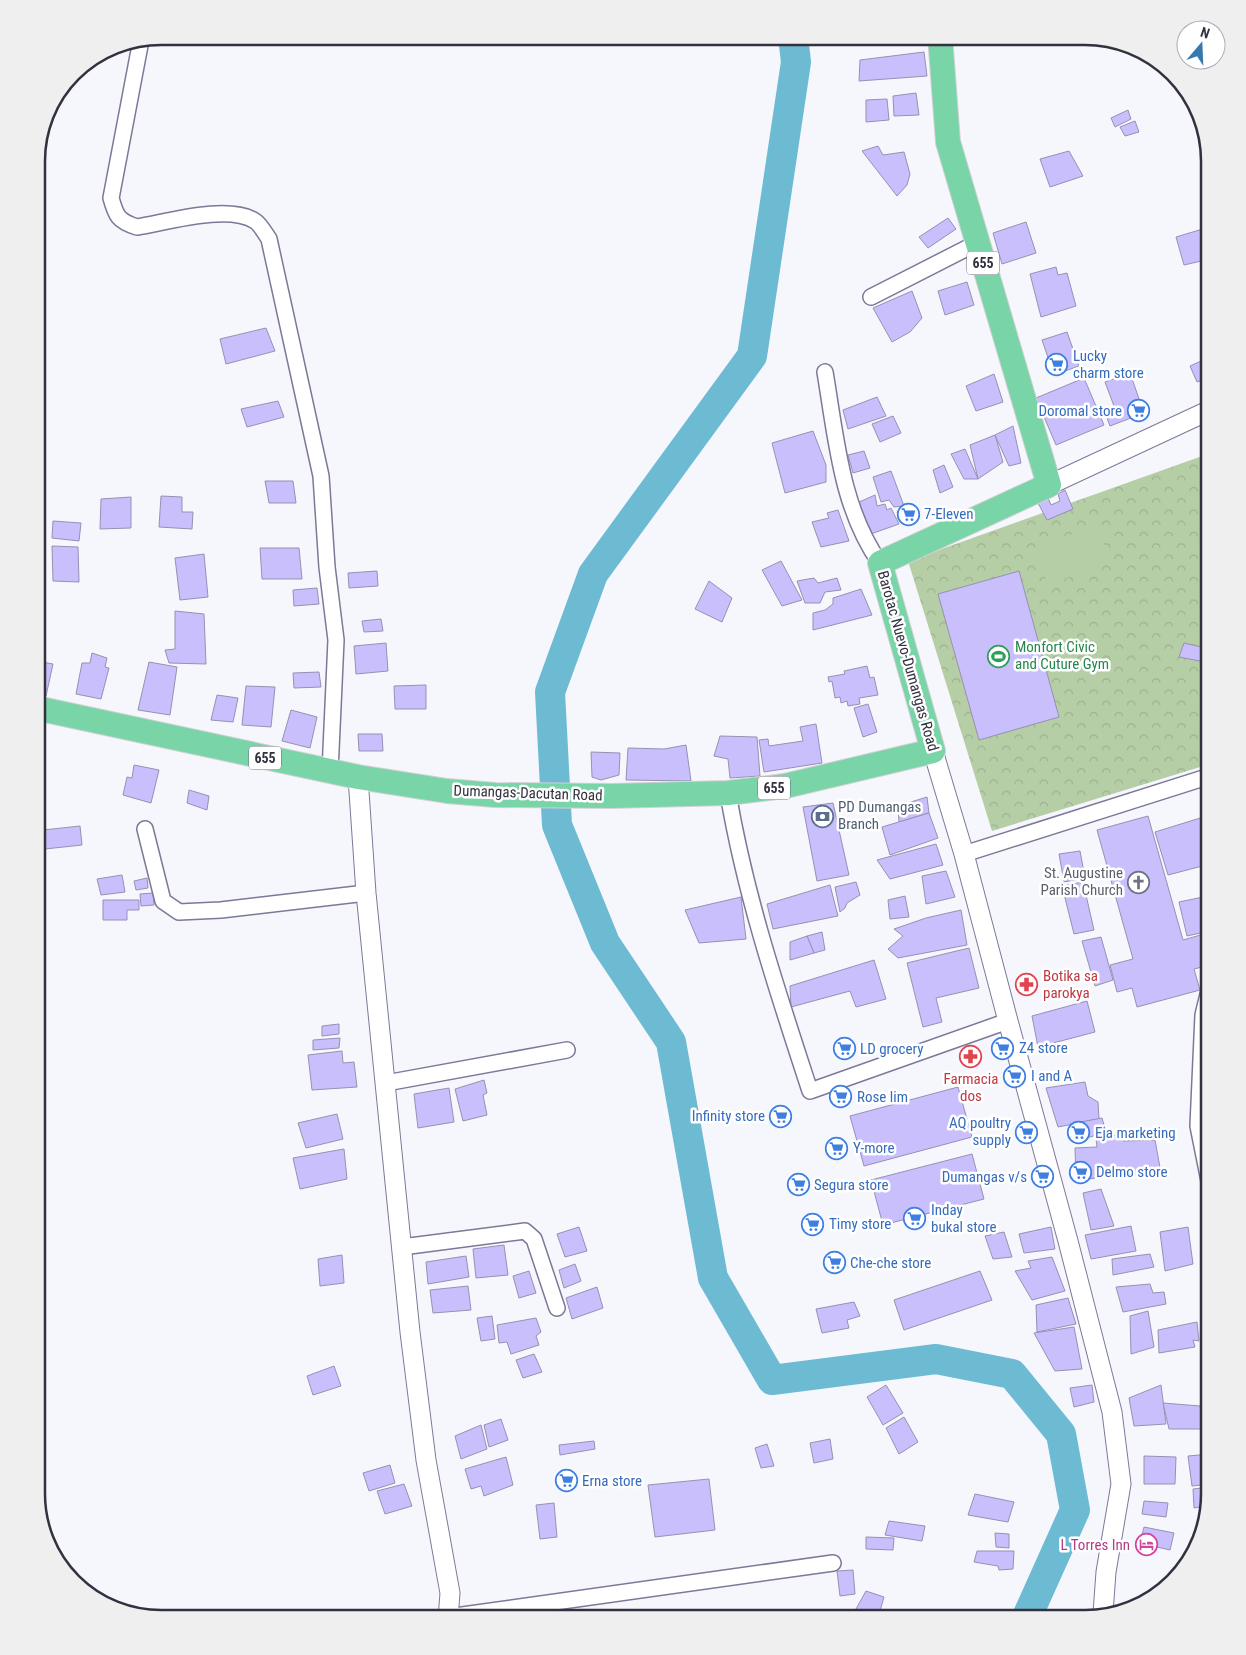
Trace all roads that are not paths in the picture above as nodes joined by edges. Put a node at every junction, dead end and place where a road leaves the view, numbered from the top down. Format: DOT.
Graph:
graph roads {
  1 [pos="941,45"];
  2 [pos="140,47"];
  3 [pos="977,243"];
  4 [pos="872,298"];
  5 [pos="825,372"];
  6 [pos="1201,414"];
  7 [pos="1049,485"];
  8 [pos="880,562"];
  9 [pos="45,710"];
  10 [pos="933,752"];
  11 [pos="330,772"];
  12 [pos="358,777"];
  13 [pos="1201,779"];
  14 [pos="728,793"];
  15 [pos="146,829"];
  16 [pos="964,854"];
  17 [pos="366,893"];
  18 [pos="1008,1021"];
  19 [pos="567,1050"];
  20 [pos="1201,1059"];
  21 [pos="386,1083"];
  22 [pos="1201,1141"];
  23 [pos="402,1247"];
  24 [pos="557,1308"];
  25 [pos="833,1563"];
  26 [pos="1103,1608"];
  27 [pos="449,1610"];
  28 [pos="504,1610"];
  1 -- 3 [label="main road, 655"];
  2 -- 11 [label="street"];
  3 -- 4 [label="street"];
  3 -- 7 [label="main road, 655"];
  5 -- 8 [label="street"];
  6 -- 7 [label="street"];
  7 -- 8 [label="main road, Barotac Nuevo-Dumangas Road"];
  8 -- 10 [label="main road, Barotac Nuevo-Dumangas Road"];
  9 -- 11 [label="main road, Dumangas-Dacutan Road / 655"];
  10 -- 14 [label="main road, Dumangas-Dacutan Road / 655"];
  10 -- 16 [label="street, Barotac Nuevo-Dumangas Road"];
  11 -- 12 [label="main road, Dumangas-Dacutan Road / 655"];
  12 -- 14 [label="main road, Dumangas-Dacutan Road / 655"];
  12 -- 17 [label="street"];
  13 -- 16 [label="street"];
  14 -- 18 [label="street"];
  15 -- 17 [label="street"];
  16 -- 18 [label="street, Barotac Nuevo-Dumangas Road"];
  17 -- 21 [label="street"];
  18 -- 26 [label="street, Barotac Nuevo-Dumangas Road"];
  19 -- 21 [label="street"];
  20 -- 22 [label="street"];
  21 -- 23 [label="street"];
  23 -- 24 [label="street"];
  23 -- 27 [label="street"];
  25 -- 28 [label="street"];
}
